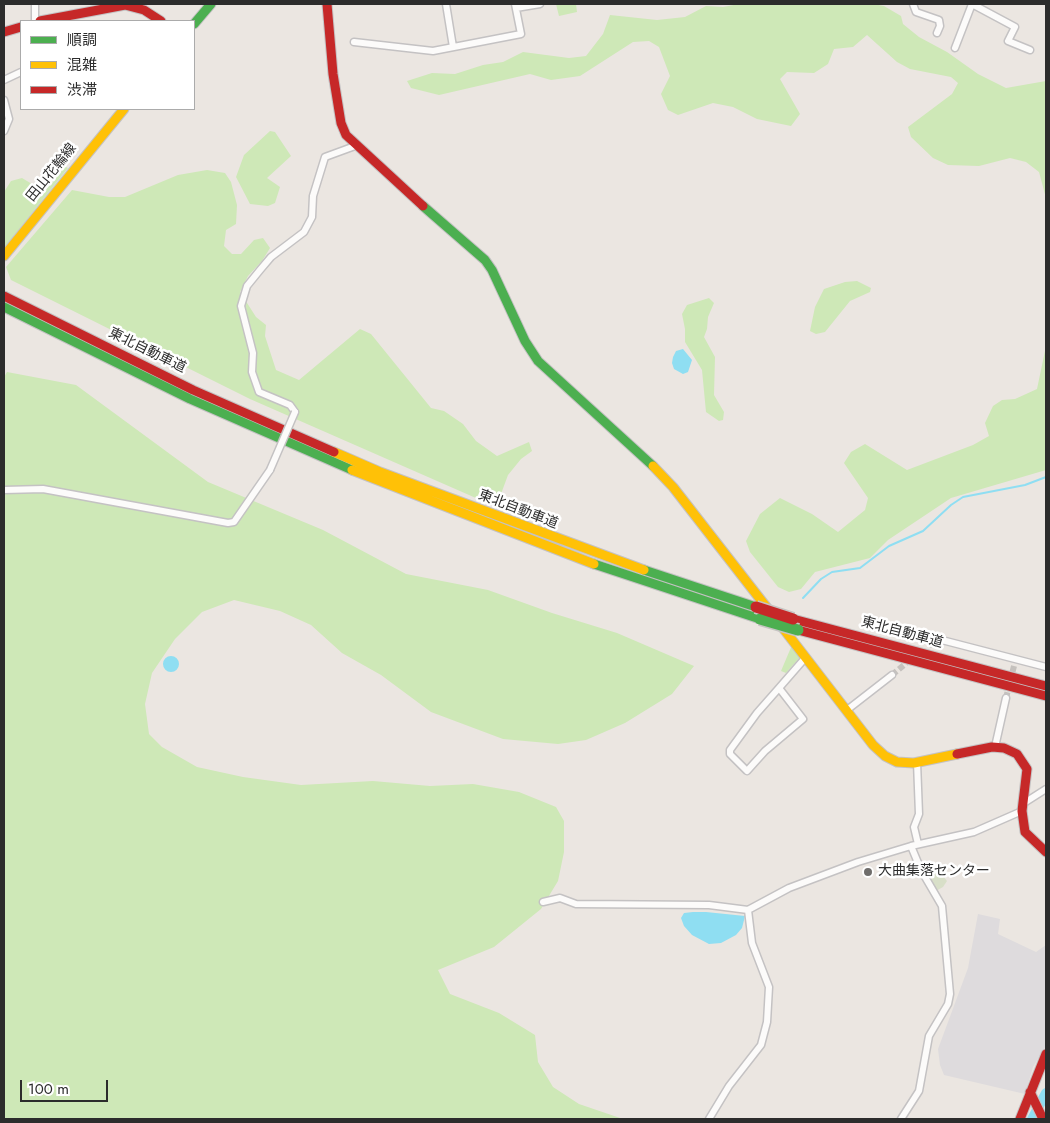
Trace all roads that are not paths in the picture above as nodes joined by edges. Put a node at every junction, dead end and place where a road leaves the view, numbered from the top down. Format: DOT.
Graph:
graph roads {
  1 [pos="35,4"];
  2 [pos="127,4"];
  3 [pos="211,4"];
  4 [pos="327,4"];
  5 [pos="446,4"];
  6 [pos="540,4"];
  7 [pos="913,4"];
  8 [pos="972,4"];
  9 [pos="515,6"];
  10 [pos="35,20"];
  11 [pos="45,20"];
  12 [pos="159,20"];
  13 [pos="195,23"];
  14 [pos="20,27"];
  15 [pos="4,32"];
  16 [pos="937,33"];
  17 [pos="354,42"];
  18 [pos="453,47"];
  19 [pos="956,48"];
  20 [pos="1030,50"];
  21 [pos="20,72"];
  22 [pos="4,80"];
  23 [pos="4,100"];
  24 [pos="123,110"];
  25 [pos="4,131"];
  26 [pos="355,146"];
  27 [pos="7,253"];
  28 [pos="4,296"];
  29 [pos="4,307"];
  30 [pos="4,490"];
  31 [pos="932,643"];
  32 [pos="806,657"];
  33 [pos="1046,667"];
  34 [pos="892,675"];
  35 [pos="1046,686"];
  36 [pos="779,688"];
  37 [pos="1046,696"];
  38 [pos="1006,698"];
  39 [pos="847,710"];
  40 [pos="995,748"];
  41 [pos="917,762"];
  42 [pos="1046,789"];
  43 [pos="1023,807"];
  44 [pos="915,845"];
  45 [pos="1046,852"];
  46 [pos="543,902"];
  47 [pos="748,910"];
  48 [pos="1046,1054"];
  49 [pos="1033,1097"];
  50 [pos="708,1119"];
  51 [pos="902,1119"];
  52 [pos="1020,1119"];
  53 [pos="1042,1119"];
  1 -- 10 [label="street"];
  2 -- 11 [label="main road"];
  2 -- 12 [label="main road"];
  3 -- 13 [label="main road"];
  4 -- 26 [label="main road"];
  5 -- 18 [label="street"];
  6 -- 9 [label="street"];
  7 -- 16 [label="street"];
  8 -- 19 [label="street"];
  8 -- 20 [label="street"];
  9 -- 18 [label="street"];
  14 -- 15 [label="main road"];
  17 -- 18 [label="street"];
  21 -- 22 [label="street"];
  23 -- 25 [label="street"];
  24 -- 27 [label="main road, 田山花輪線"];
  26 -- 30 [label="street, bridge"];
  26 -- 32 [label="main road"];
  28 -- 35 [label="main road, 東北自動車道, bridge"];
  29 -- 37 [label="main road, 東北自動車道, bridge"];
  31 -- 33 [label="street"];
  32 -- 36 [label="street"];
  32 -- 39 [label="main road"];
  34 -- 39 [label="street"];
  36 -- 36 [label="street"];
  38 -- 40 [label="street"];
  39 -- 41 [label="main road"];
  40 -- 41 [label="main road"];
  40 -- 43 [label="main road"];
  41 -- 44 [label="street"];
  42 -- 43 [label="street"];
  43 -- 44 [label="street"];
  43 -- 45 [label="main road"];
  44 -- 47 [label="street"];
  44 -- 51 [label="street"];
  46 -- 47 [label="street"];
  47 -- 50 [label="street"];
  48 -- 49 [label="main road"];
  49 -- 52 [label="main road"];
  49 -- 53 [label="main road"];
}
